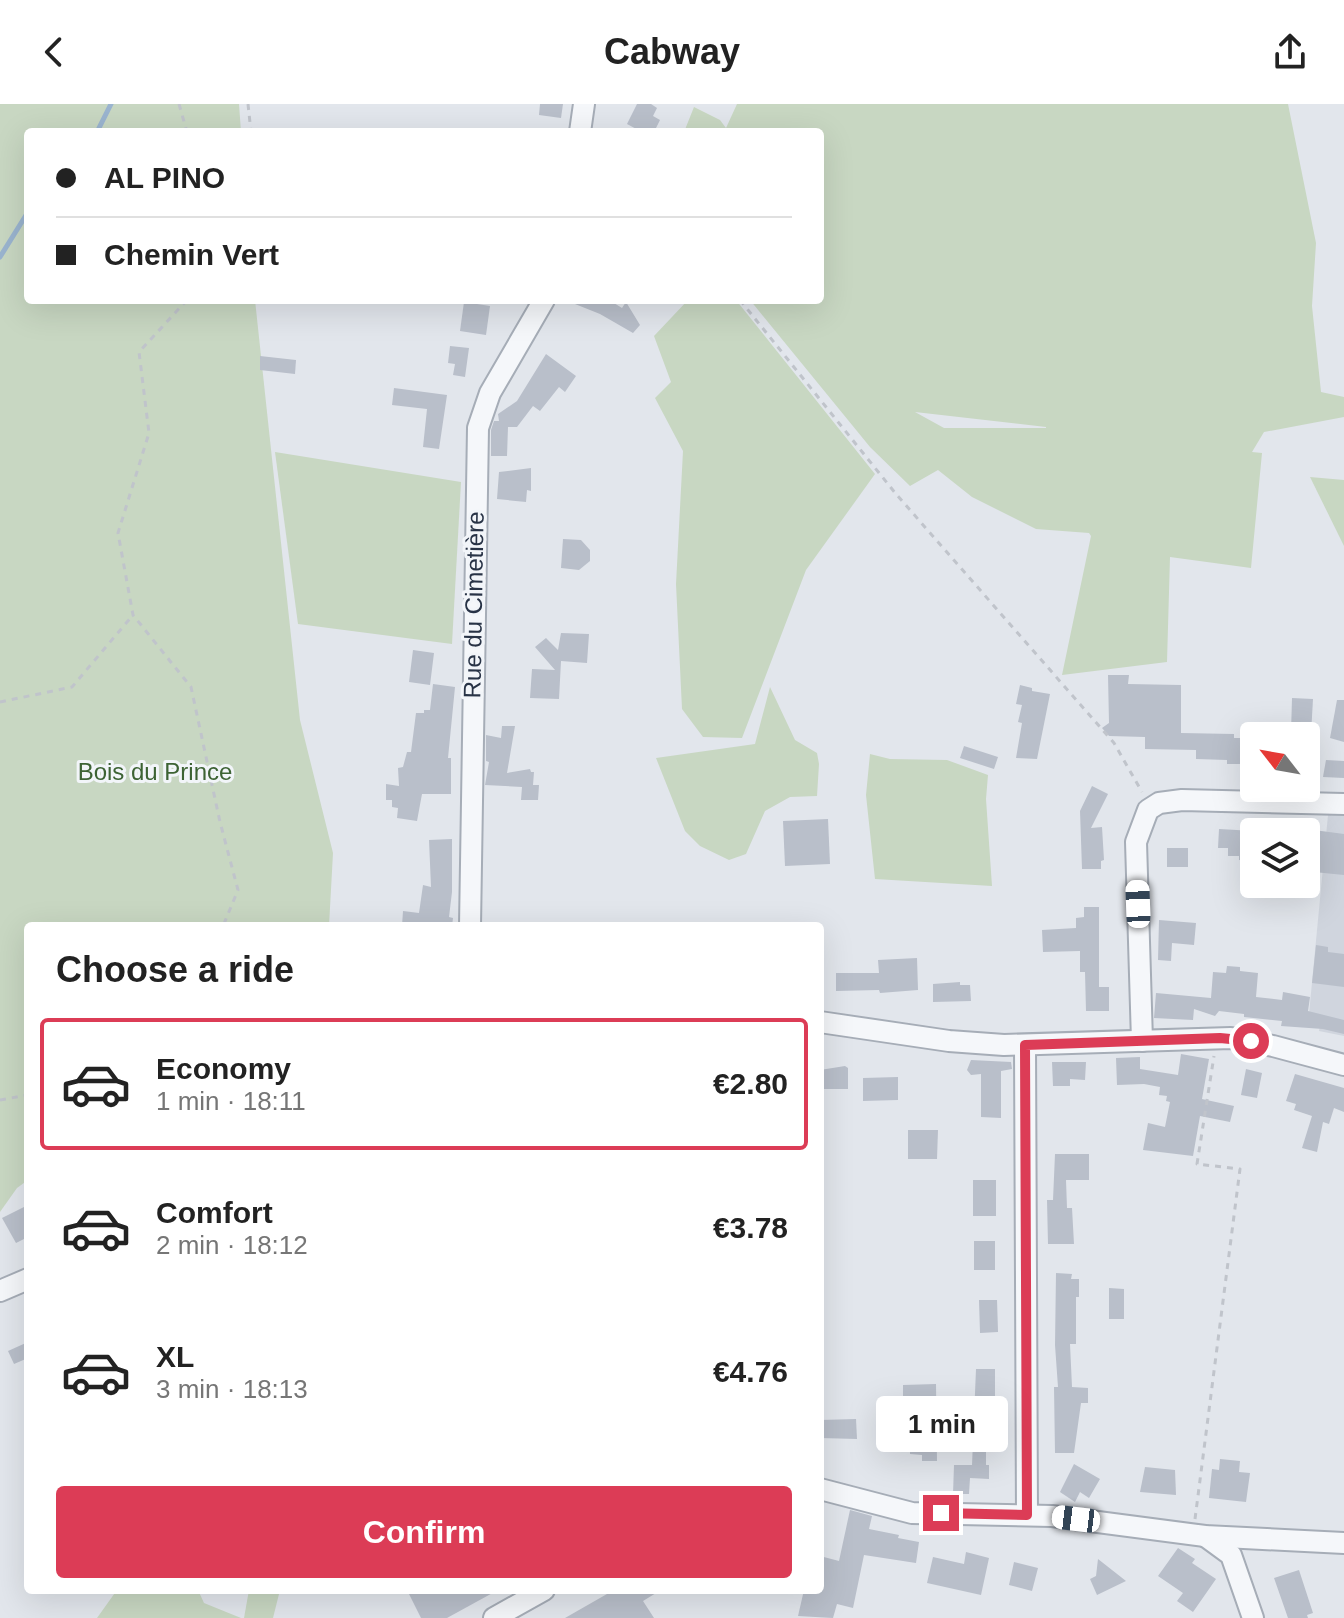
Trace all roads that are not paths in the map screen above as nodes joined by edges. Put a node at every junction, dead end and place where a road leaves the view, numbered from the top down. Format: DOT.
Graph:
graph roads {
  1 [pos="584,104"];
  2 [pos="581,128"];
  3 [pos="542,304"];
  4 [pos="1344,804"];
  5 [pos="470,922"];
  6 [pos="824,1023"];
  7 [pos="1142,1041"];
  8 [pos="1025,1045"];
  9 [pos="1344,1065"];
  10 [pos="24,1281"];
  11 [pos="0,1291"];
  12 [pos="824,1490"];
  13 [pos="1027,1515"];
  14 [pos="1198,1535"];
  15 [pos="1344,1543"];
  16 [pos="537,1594"];
  17 [pos="494,1618"];
  18 [pos="1253,1618"];
  1 -- 2 [label="street"];
  3 -- 5 [label="street, Rue du Cimetière"];
  4 -- 7 [label="street"];
  6 -- 8 [label="street"];
  7 -- 8 [label="street"];
  7 -- 9 [label="street"];
  8 -- 13 [label="street"];
  10 -- 11 [label="street"];
  12 -- 13 [label="street"];
  13 -- 14 [label="street"];
  14 -- 15 [label="street"];
  14 -- 18 [label="street"];
  16 -- 17 [label="street"];
}
